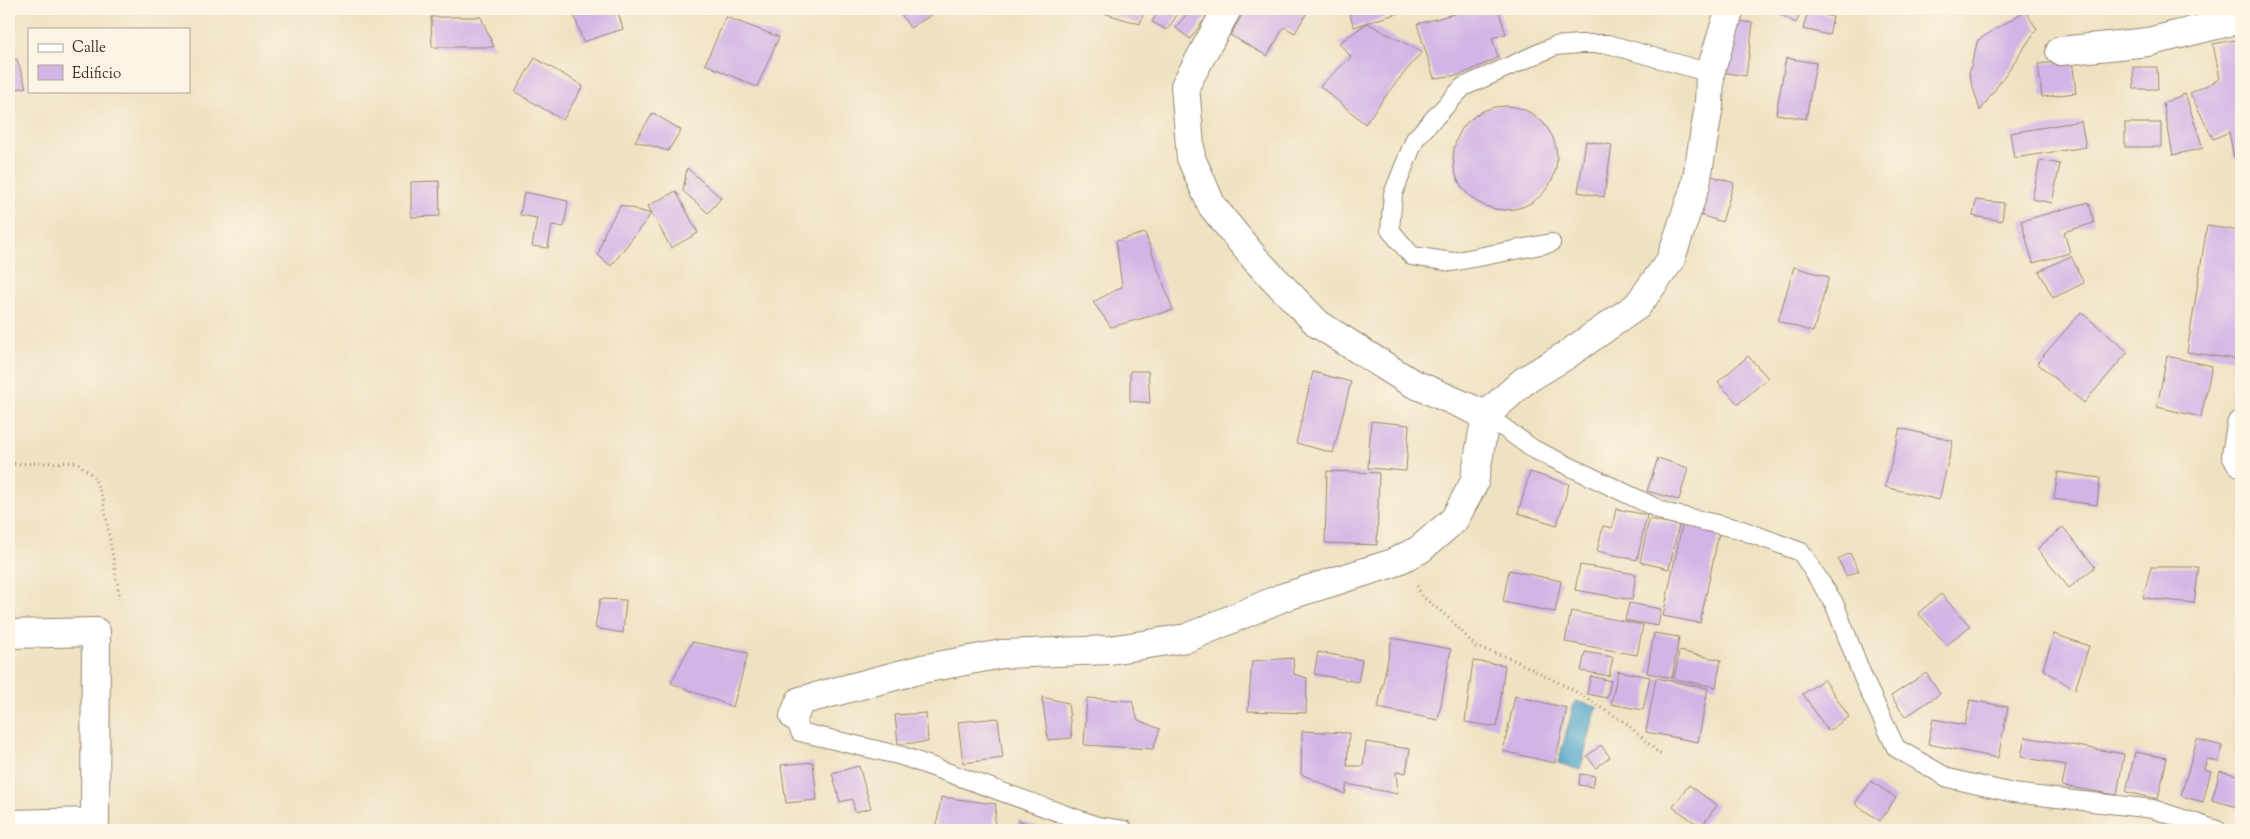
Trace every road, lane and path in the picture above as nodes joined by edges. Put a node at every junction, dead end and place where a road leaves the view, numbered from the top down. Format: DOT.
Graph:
graph roads {
  1 [pos="1227,9"];
  2 [pos="1730,9"];
  3 [pos="2241,19"];
  4 [pos="2060,51"];
  5 [pos="1710,73"];
  6 [pos="1551,242"];
  7 [pos="1486,415"];
  8 [pos="2241,425"];
  9 [pos="2241,462"];
  10 [pos="9,464"];
  11 [pos="1419,550"];
  12 [pos="120,599"];
  13 [pos="9,634"];
  14 [pos="794,716"];
  15 [pos="1663,757"];
  16 [pos="9,824"];
  17 [pos="1124,830"];
  18 [pos="2216,830"];
  1 -- 7 [label="street"];
  2 -- 5 [label="street"];
  3 -- 4 [label="street"];
  5 -- 6 [label="lane"];
  5 -- 7 [label="street"];
  7 -- 11 [label="street"];
  7 -- 18 [label="lane"];
  8 -- 9 [label="street"];
  10 -- 12 [label="path"];
  11 -- 14 [label="street"];
  11 -- 15 [label="path"];
  13 -- 16 [label="street"];
  14 -- 17 [label="lane"];
}
